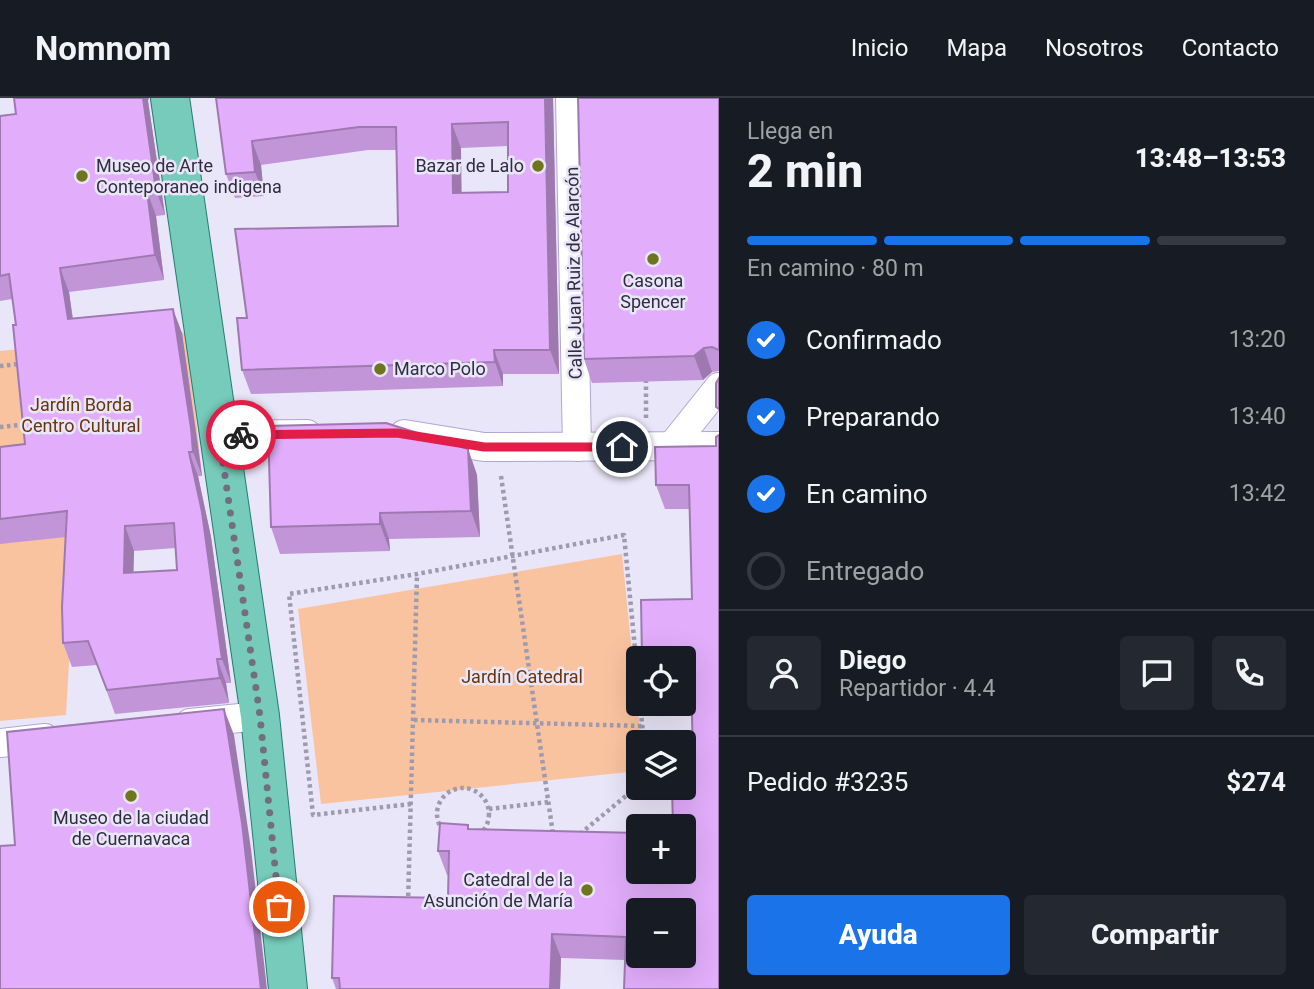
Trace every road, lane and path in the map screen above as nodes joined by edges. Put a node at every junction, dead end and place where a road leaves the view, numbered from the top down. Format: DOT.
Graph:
graph roads {
  1 [pos="170,98"];
  2 [pos="570,98"];
  3 [pos="27,364"];
  4 [pos="0,366"];
  5 [pos="646,367"];
  6 [pos="719,387"];
  7 [pos="30,424"];
  8 [pos="0,427"];
  9 [pos="384,433"];
  10 [pos="332,434"];
  11 [pos="219,435"];
  12 [pos="719,446"];
  13 [pos="577,447"];
  14 [pos="658,447"];
  15 [pos="501,475"];
  16 [pos="513,556"];
  17 [pos="417,574"];
  18 [pos="635,646"];
  19 [pos="260,716"];
  20 [pos="641,716"];
  21 [pos="414,720"];
  22 [pos="537,723"];
  23 [pos="160,726"];
  24 [pos="642,726"];
  25 [pos="642,730"];
  26 [pos="67,736"];
  27 [pos="0,743"];
  28 [pos="626,796"];
  29 [pos="548,802"];
  30 [pos="411,804"];
  31 [pos="489,809"];
  32 [pos="576,837"];
  33 [pos="554,841"];
  34 [pos="408,908"];
  35 [pos="288,989"];
  1 -- 11 [label="main road"];
  2 -- 13 [label="street, Calle Juan Ruiz de Alarcón"];
  3 -- 4 [label="path"];
  5 -- 14 [label="path"];
  6 -- 14 [label="street"];
  7 -- 8 [label="path"];
  9 -- 13 [label="street"];
  10 -- 11 [label="street"];
  11 -- 19 [label="main road"];
  12 -- 14 [label="street"];
  13 -- 14 [label="street"];
  15 -- 16 [label="path"];
  16 -- 17 [label="path"];
  16 -- 18 [label="path"];
  16 -- 22 [label="path"];
  17 -- 21 [label="path"];
  17 -- 30 [label="path"];
  19 -- 23 [label="street"];
  19 -- 35 [label="main road"];
  20 -- 24 [label="path"];
  21 -- 22 [label="path"];
  21 -- 30 [label="path"];
  22 -- 24 [label="path"];
  22 -- 29 [label="path"];
  24 -- 25 [label="path"];
  26 -- 27 [label="street"];
  28 -- 32 [label="path"];
  29 -- 31 [label="path"];
  29 -- 33 [label="path"];
  30 -- 34 [label="path"];
  31 -- 31 [label="path"];
}
